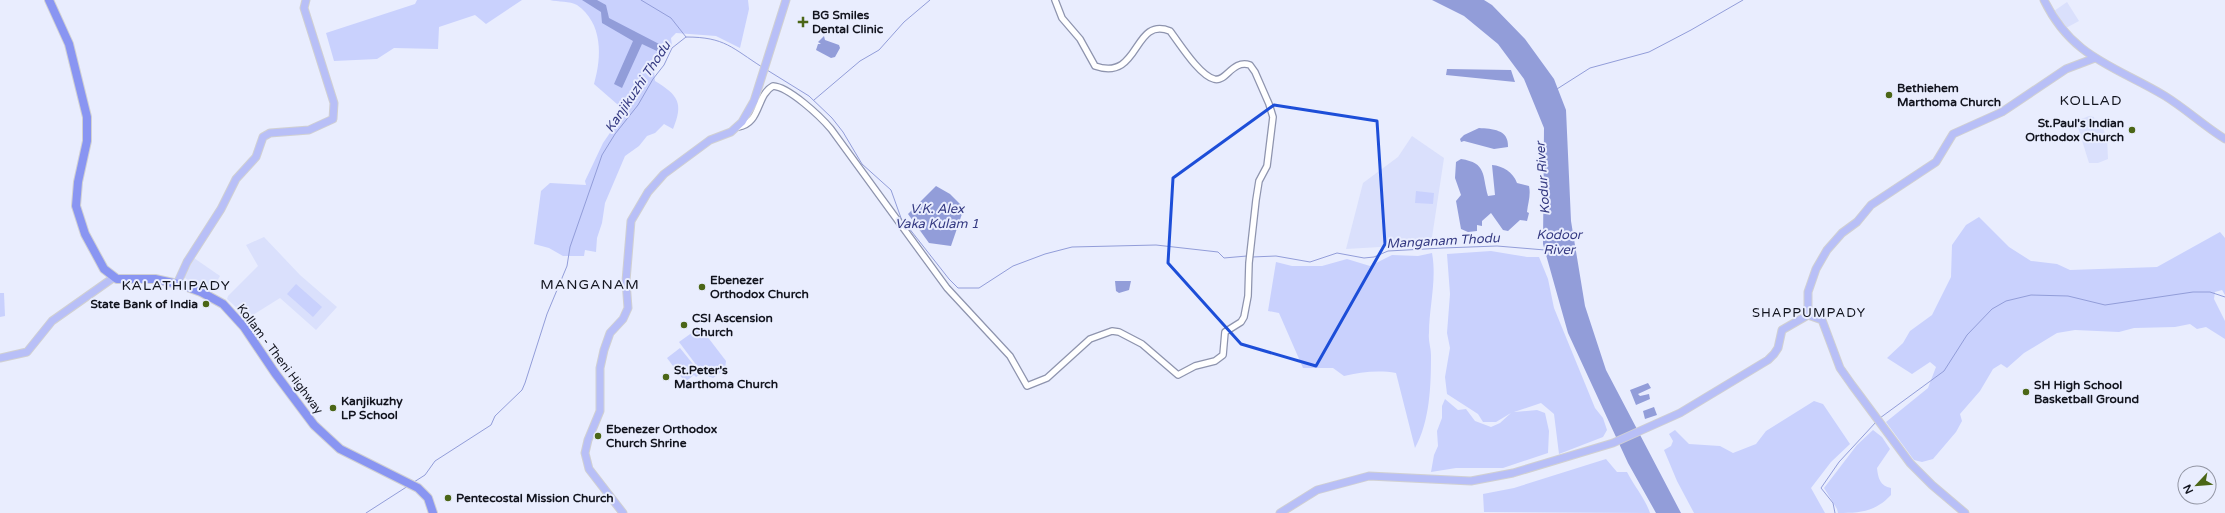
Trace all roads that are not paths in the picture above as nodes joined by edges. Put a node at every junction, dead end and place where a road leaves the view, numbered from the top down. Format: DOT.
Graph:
graph roads {
  1 [pos="49,0"];
  2 [pos="306,0"];
  3 [pos="786,0"];
  4 [pos="1055,0"];
  5 [pos="2044,0"];
  6 [pos="2095,58"];
  7 [pos="738,127"];
  8 [pos="2225,139"];
  9 [pos="113,278"];
  10 [pos="177,284"];
  11 [pos="1808,315"];
  12 [pos="0,358"];
  13 [pos="433,513"];
  14 [pos="623,513"];
  15 [pos="1280,513"];
  16 [pos="1965,513"];
  1 -- 9 [label="highway"];
  2 -- 10 [label="main road"];
  3 -- 7 [label="main road"];
  4 -- 7 [label="street"];
  5 -- 6 [label="main road"];
  6 -- 8 [label="main road"];
  6 -- 11 [label="main road"];
  7 -- 14 [label="main road"];
  9 -- 10 [label="highway, Kollam - Theni Highway"];
  9 -- 12 [label="main road"];
  10 -- 13 [label="highway, Kollam - Theni Highway"];
  11 -- 15 [label="main road"];
  11 -- 16 [label="main road"];
}
